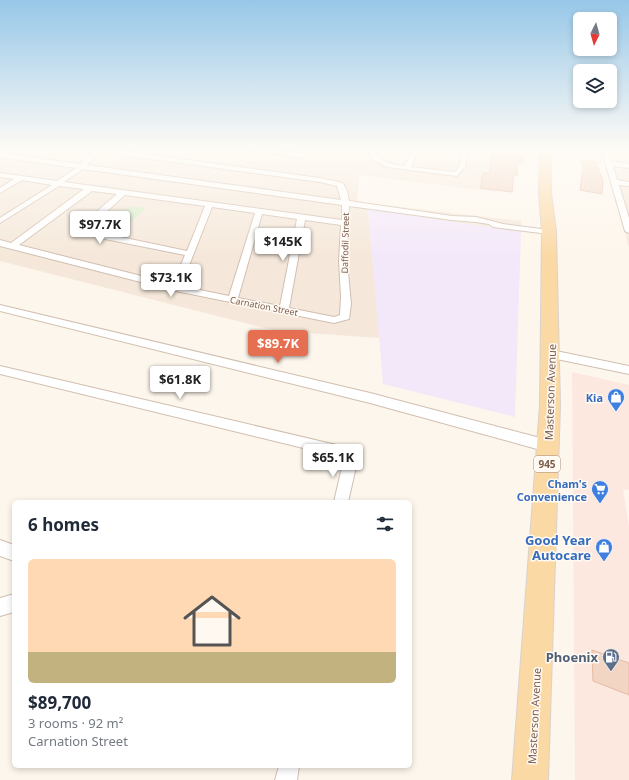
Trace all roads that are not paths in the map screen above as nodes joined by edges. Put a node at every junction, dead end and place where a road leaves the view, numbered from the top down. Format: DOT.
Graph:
graph roads {
  1 [pos="11,184"];
  2 [pos="54,184"];
  3 [pos="64,184"];
  4 [pos="201,184"];
  5 [pos="336,184"];
  6 [pos="545,184"];
  7 [pos="616,184"];
  8 [pos="89,189"];
  9 [pos="0,191"];
  10 [pos="123,193"];
  11 [pos="346,204"];
  12 [pos="625,204"];
  13 [pos="209,205"];
  14 [pos="259,212"];
  15 [pos="301,218"];
  16 [pos="0,221"];
  17 [pos="345,223"];
  18 [pos="629,230"];
  19 [pos="549,232"];
  20 [pos="0,242"];
  21 [pos="14,245"];
  22 [pos="190,254"];
  23 [pos="176,288"];
  24 [pos="233,300"];
  25 [pos="0,308"];
  26 [pos="284,310"];
  27 [pos="342,319"];
  28 [pos="551,354"];
  29 [pos="0,370"];
  30 [pos="629,370"];
  31 [pos="548,446"];
  32 [pos="341,500"];
  33 [pos="0,548"];
  34 [pos="12,551"];
  35 [pos="12,604"];
  36 [pos="0,607"];
  37 [pos="289,768"];
  38 [pos="286,780"];
  39 [pos="530,780"];
  1 -- 9 [label="street"];
  2 -- 16 [label="street"];
  3 -- 8 [label="street"];
  4 -- 11 [label="street"];
  5 -- 11 [label="street, Daffodil Street"];
  6 -- 19 [label="main road, Masterson Avenue / 945"];
  7 -- 12 [label="street"];
  8 -- 10 [label="street"];
  8 -- 21 [label="street"];
  10 -- 13 [label="street"];
  10 -- 22 [label="street"];
  11 -- 17 [label="street, Daffodil Street"];
  11 -- 19 [label="street"];
  12 -- 18 [label="street"];
  13 -- 14 [label="street"];
  13 -- 22 [label="street"];
  14 -- 15 [label="street"];
  14 -- 24 [label="street"];
  15 -- 17 [label="street"];
  15 -- 26 [label="street"];
  17 -- 27 [label="street, Daffodil Street"];
  19 -- 28 [label="main road, Masterson Avenue / 945"];
  20 -- 21 [label="street, Carnation Street"];
  21 -- 23 [label="street, Carnation Street"];
  22 -- 23 [label="street"];
  23 -- 24 [label="street, Carnation Street"];
  24 -- 26 [label="street, Carnation Street"];
  25 -- 31 [label="street"];
  26 -- 27 [label="street, Carnation Street"];
  28 -- 30 [label="street"];
  28 -- 31 [label="main road, Masterson Avenue / 945"];
  29 -- 32 [label="street"];
  31 -- 39 [label="main road, Masterson Avenue / 945"];
  33 -- 34 [label="street"];
  35 -- 36 [label="street"];
  37 -- 38 [label="street"];
}
